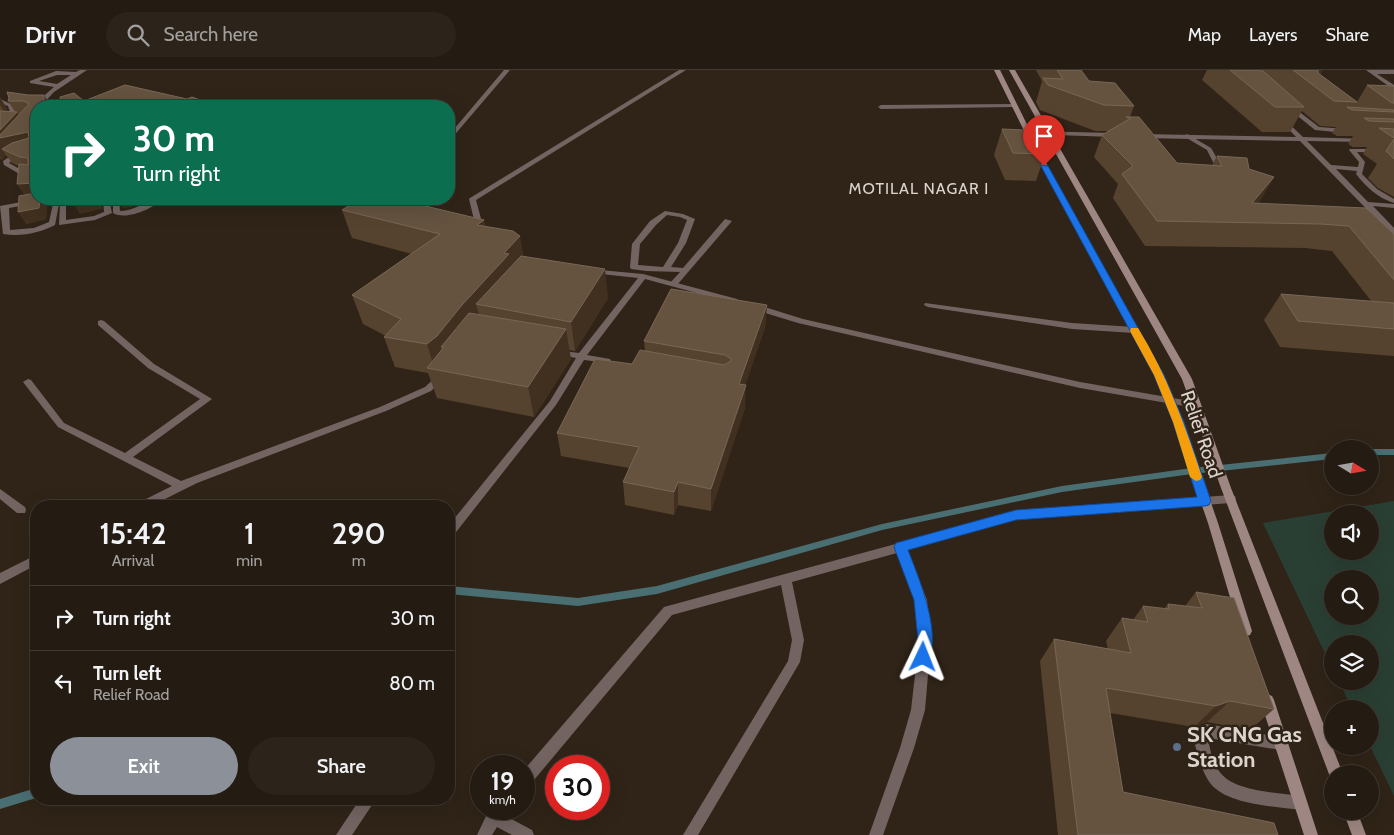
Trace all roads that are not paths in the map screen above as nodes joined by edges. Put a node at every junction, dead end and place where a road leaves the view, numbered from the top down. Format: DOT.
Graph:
graph roads {
  1 [pos="84,70"];
  2 [pos="507,70"];
  3 [pos="683,70"];
  4 [pos="997,70"];
  5 [pos="1012,70"];
  6 [pos="1370,71"];
  7 [pos="1394,72"];
  8 [pos="77,74"];
  9 [pos="60,86"];
  10 [pos="1394,88"];
  11 [pos="42,100"];
  12 [pos="0,101"];
  13 [pos="1285,103"];
  14 [pos="1013,105"];
  15 [pos="881,108"];
  16 [pos="0,118"];
  17 [pos="9,118"];
  18 [pos="17,118"];
  19 [pos="1280,118"];
  20 [pos="1348,126"];
  21 [pos="455,131"];
  22 [pos="1028,134"];
  23 [pos="1048,134"];
  24 [pos="1118,135"];
  25 [pos="1137,136"];
  26 [pos="1187,136"];
  27 [pos="1302,138"];
  28 [pos="1376,140"];
  29 [pos="1394,151"];
  30 [pos="0,156"];
  31 [pos="1330,167"];
  32 [pos="1360,169"];
  33 [pos="1212,170"];
  34 [pos="30,175"];
  35 [pos="1394,201"];
  36 [pos="30,203"];
  37 [pos="1367,204"];
  38 [pos="56,205"];
  39 [pos="63,205"];
  40 [pos="107,205"];
  41 [pos="117,205"];
  42 [pos="147,205"];
  43 [pos="1394,206"];
  44 [pos="2,208"];
  45 [pos="728,221"];
  46 [pos="1394,232"];
  47 [pos="488,235"];
  48 [pos="666,268"];
  49 [pos="685,270"];
  50 [pos="585,271"];
  51 [pos="643,276"];
  52 [pos="674,283"];
  53 [pos="928,305"];
  54 [pos="101,323"];
  55 [pos="1134,330"];
  56 [pos="552,351"];
  57 [pos="581,356"];
  58 [pos="619,364"];
  59 [pos="450,369"];
  60 [pos="28,382"];
  61 [pos="1170,400"];
  62 [pos="1196,405"];
  63 [pos="125,458"];
  64 [pos="181,486"];
  65 [pos="0,493"];
  66 [pos="1228,493"];
  67 [pos="154,500"];
  68 [pos="1205,501"];
  69 [pos="21,510"];
  70 [pos="455,526"];
  71 [pos="900,547"];
  72 [pos="30,563"];
  73 [pos="0,578"];
  74 [pos="786,579"];
  75 [pos="1251,647"];
  76 [pos="1262,685"];
  77 [pos="1280,743"];
  78 [pos="1333,765"];
  79 [pos="535,768"];
  80 [pos="1300,803"];
  81 [pos="365,805"];
  82 [pos="493,820"];
  83 [pos="507,820"];
  84 [pos="1353,820"];
  85 [pos="343,835"];
  86 [pos="484,835"];
  87 [pos="527,835"];
  88 [pos="690,835"];
  89 [pos="876,835"];
  90 [pos="1311,835"];
  91 [pos="1359,835"];
  1 -- 8 [label="street"];
  2 -- 21 [label="street"];
  3 -- 47 [label="street"];
  4 -- 14 [label="street, Relief Road"];
  5 -- 23 [label="street, Relief Road"];
  6 -- 7 [label="street"];
  6 -- 10 [label="street"];
  8 -- 9 [label="street"];
  8 -- 9 [label="street"];
  9 -- 11 [label="street"];
  12 -- 17 [label="street"];
  13 -- 20 [label="street"];
  14 -- 15 [label="street"];
  14 -- 22 [label="street, Relief Road"];
  16 -- 17 [label="street"];
  17 -- 18 [label="street"];
  19 -- 27 [label="street"];
  22 -- 23 [label="street"];
  22 -- 55 [label="street, Relief Road"];
  23 -- 24 [label="street"];
  23 -- 62 [label="street, Relief Road"];
  25 -- 26 [label="street"];
  26 -- 27 [label="street"];
  26 -- 33 [label="street"];
  27 -- 28 [label="street"];
  27 -- 31 [label="street"];
  29 -- 32 [label="street"];
  30 -- 34 [label="street"];
  31 -- 32 [label="street"];
  31 -- 37 [label="street"];
  32 -- 35 [label="street"];
  36 -- 44 [label="street"];
  37 -- 43 [label="street"];
  37 -- 46 [label="street"];
  38 -- 44 [label="street"];
  39 -- 40 [label="street"];
  41 -- 42 [label="street"];
  45 -- 49 [label="street"];
  48 -- 48 [label="street"];
  48 -- 49 [label="street"];
  49 -- 52 [label="street"];
  50 -- 51 [label="street"];
  51 -- 52 [label="street"];
  51 -- 57 [label="street"];
  52 -- 61 [label="street"];
  53 -- 55 [label="street"];
  54 -- 63 [label="street"];
  55 -- 61 [label="street, Relief Road"];
  56 -- 57 [label="street"];
  57 -- 58 [label="street"];
  57 -- 70 [label="street"];
  59 -- 64 [label="street"];
  60 -- 63 [label="street"];
  61 -- 62 [label="street"];
  61 -- 68 [label="street, Relief Road"];
  62 -- 66 [label="street, Relief Road"];
  63 -- 64 [label="street"];
  64 -- 67 [label="street"];
  65 -- 69 [label="street"];
  66 -- 68 [label="street"];
  66 -- 78 [label="street, Relief Road"];
  68 -- 71 [label="street"];
  68 -- 75 [label="street, Relief Road"];
  71 -- 74 [label="street"];
  71 -- 89 [label="street"];
  72 -- 73 [label="street"];
  74 -- 79 [label="street"];
  74 -- 88 [label="street"];
  76 -- 77 [label="street"];
  77 -- 80 [label="street"];
  77 -- 80 [label="street"];
  80 -- 90 [label="street"];
  81 -- 85 [label="street"];
  82 -- 86 [label="street"];
  83 -- 87 [label="street"];
  84 -- 91 [label="street"];
}
